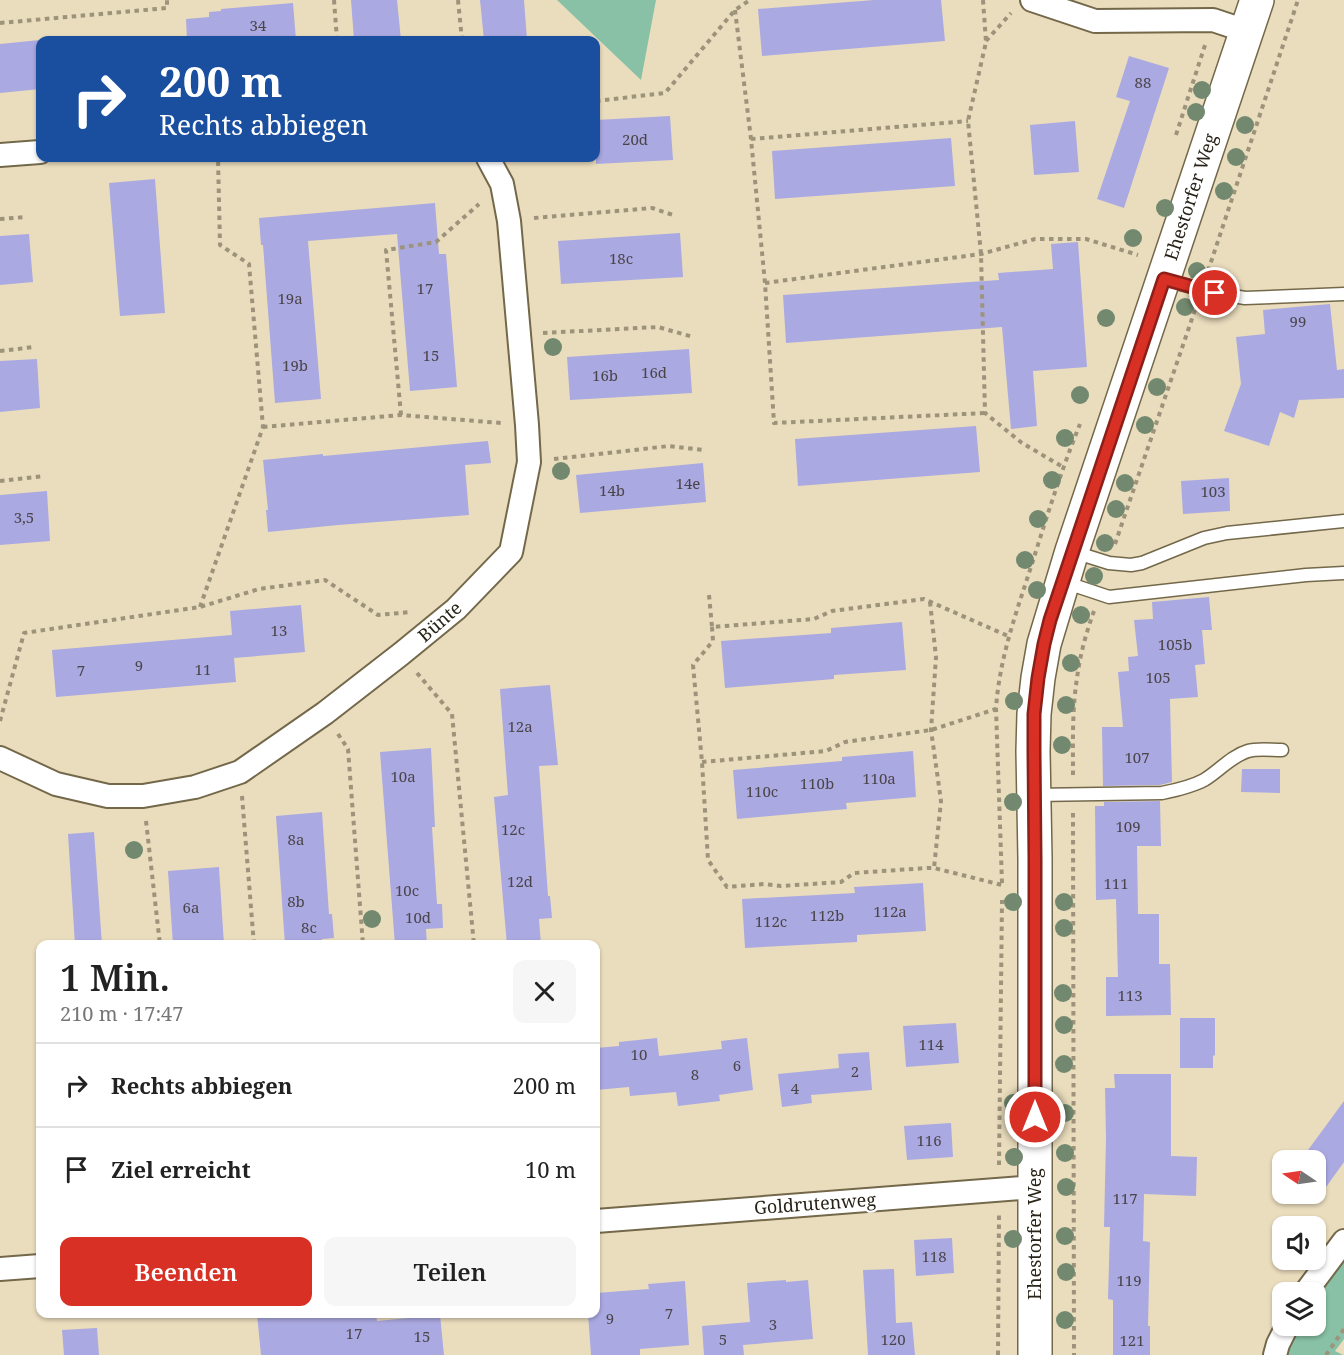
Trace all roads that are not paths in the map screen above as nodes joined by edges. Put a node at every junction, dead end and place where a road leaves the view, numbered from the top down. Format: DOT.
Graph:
graph roads {
  1 [pos="1257,0"];
  2 [pos="1024,4"];
  3 [pos="1246,31"];
  4 [pos="36,152"];
  5 [pos="0,155"];
  6 [pos="490,162"];
  7 [pos="1164,279"];
  8 [pos="1344,294"];
  9 [pos="1344,521"];
  10 [pos="1067,567"];
  11 [pos="1344,573"];
  12 [pos="1282,750"];
  13 [pos="0,758"];
  14 [pos="1034,795"];
  15 [pos="1035,1187"];
  16 [pos="600,1221"];
  17 [pos="1344,1241"];
  18 [pos="36,1266"];
  19 [pos="0,1269"];
  20 [pos="1313,1282"];
  21 [pos="1282,1336"];
  22 [pos="1035,1355"];
  23 [pos="1275,1355"];
  1 -- 3 [label="main road, Ehestorfer Weg"];
  2 -- 3 [label="street"];
  3 -- 7 [label="main road, Ehestorfer Weg"];
  4 -- 5 [label="street"];
  6 -- 13 [label="street, Bünte"];
  7 -- 8 [label="lane"];
  7 -- 10 [label="main road, Ehestorfer Weg"];
  9 -- 10 [label="lane"];
  10 -- 11 [label="lane"];
  10 -- 14 [label="main road, Ehestorfer Weg"];
  12 -- 14 [label="lane"];
  14 -- 15 [label="main road, Ehestorfer Weg"];
  15 -- 16 [label="street, Goldrutenweg"];
  15 -- 22 [label="main road, Ehestorfer Weg"];
  17 -- 20 [label="street"];
  18 -- 19 [label="street"];
  21 -- 23 [label="street"];
}
